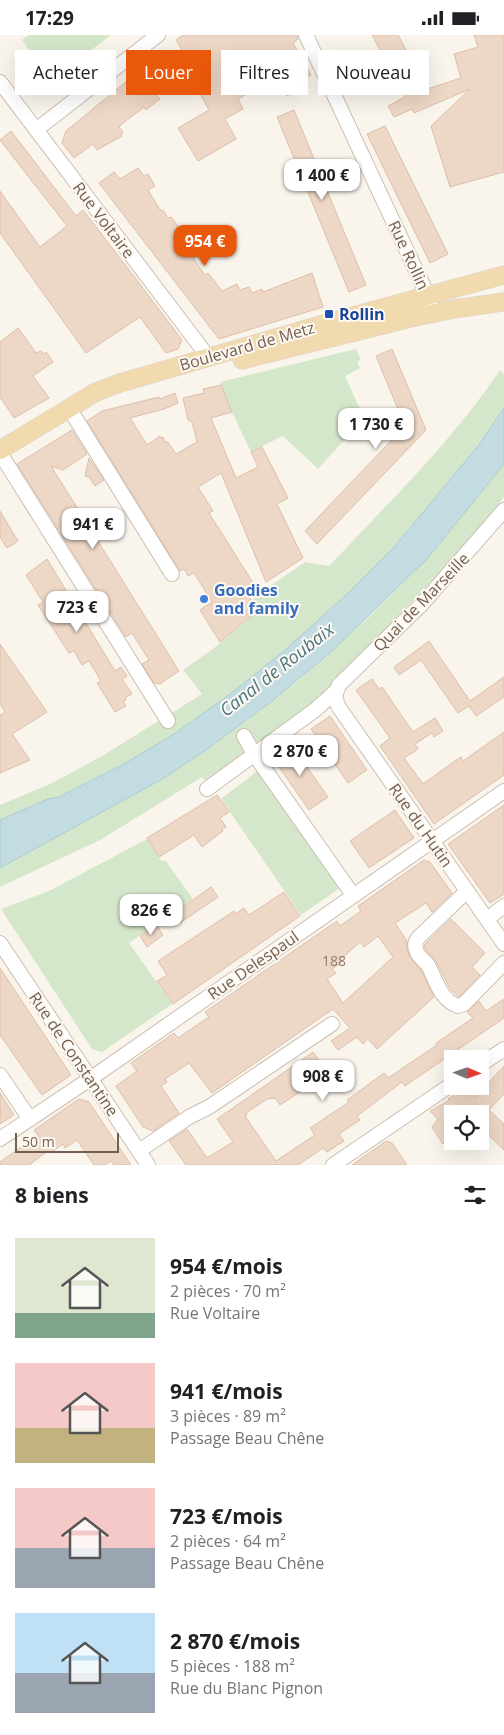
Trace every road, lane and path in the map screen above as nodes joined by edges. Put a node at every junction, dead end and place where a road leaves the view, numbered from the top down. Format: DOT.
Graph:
graph roads {
  1 [pos="158,35"];
  2 [pos="306,35"];
  3 [pos="0,82"];
  4 [pos="36,130"];
  5 [pos="504,275"];
  6 [pos="428,296"];
  7 [pos="504,302"];
  8 [pos="434,313"];
  9 [pos="209,358"];
  10 [pos="74,405"];
  11 [pos="0,451"];
  12 [pos="504,510"];
  13 [pos="172,574"];
  14 [pos="335,692"];
  15 [pos="168,721"];
  16 [pos="244,736"];
  17 [pos="254,754"];
  18 [pos="207,789"];
  19 [pos="504,791"];
  20 [pos="432,840"];
  21 [pos="467,891"];
  22 [pos="353,895"];
  23 [pos="504,906"];
  24 [pos="487,919"];
  25 [pos="0,943"];
  26 [pos="504,944"];
  27 [pos="504,963"];
  28 [pos="332,1024"];
  29 [pos="504,1049"];
  30 [pos="489,1059"];
  31 [pos="0,1075"];
  32 [pos="90,1079"];
  33 [pos="444,1089"];
  34 [pos="30,1119"];
  35 [pos="0,1139"];
  36 [pos="139,1151"];
  37 [pos="148,1165"];
  38 [pos="333,1165"];
  1 -- 4 [label="street"];
  2 -- 6 [label="street, Rue Rollin"];
  3 -- 4 [label="street, Rue Voltaire"];
  4 -- 9 [label="street, Rue Voltaire"];
  5 -- 6 [label="main road, Boulevard de Metz"];
  6 -- 8 [label="street, Rue Rollin"];
  6 -- 9 [label="main road, Boulevard de Metz"];
  7 -- 8 [label="main road, Boulevard de Metz"];
  8 -- 10 [label="main road, Boulevard de Metz"];
  9 -- 10 [label="main road, Boulevard de Metz"];
  10 -- 11 [label="main road, Boulevard de Metz"];
  10 -- 13 [label="street"];
  11 -- 15 [label="street"];
  12 -- 14 [label="street, Quai de Marseille"];
  14 -- 17 [label="street, Quai de Marseille"];
  14 -- 20 [label="street, Rue du Hutin"];
  16 -- 17 [label="street"];
  17 -- 18 [label="street, Quai de Marseille"];
  17 -- 22 [label="street"];
  19 -- 20 [label="street, Rue Delespaul"];
  20 -- 21 [label="street, Rue du Hutin"];
  20 -- 22 [label="street, Rue Delespaul"];
  21 -- 24 [label="street, Rue du Hutin"];
  21 -- 27 [label="street"];
  22 -- 32 [label="street, Rue Delespaul"];
  23 -- 24 [label="street"];
  24 -- 26 [label="street, Rue du Hutin"];
  25 -- 32 [label="street, Rue de Constantine"];
  28 -- 36 [label="street"];
  29 -- 30 [label="street"];
  31 -- 34 [label="street"];
  32 -- 34 [label="street, Rue Delespaul"];
  32 -- 36 [label="street, Rue de Constantine"];
  33 -- 38 [label="street"];
  34 -- 35 [label="street, Rue Delespaul"];
  36 -- 37 [label="street, Rue de Constantine"];
}
